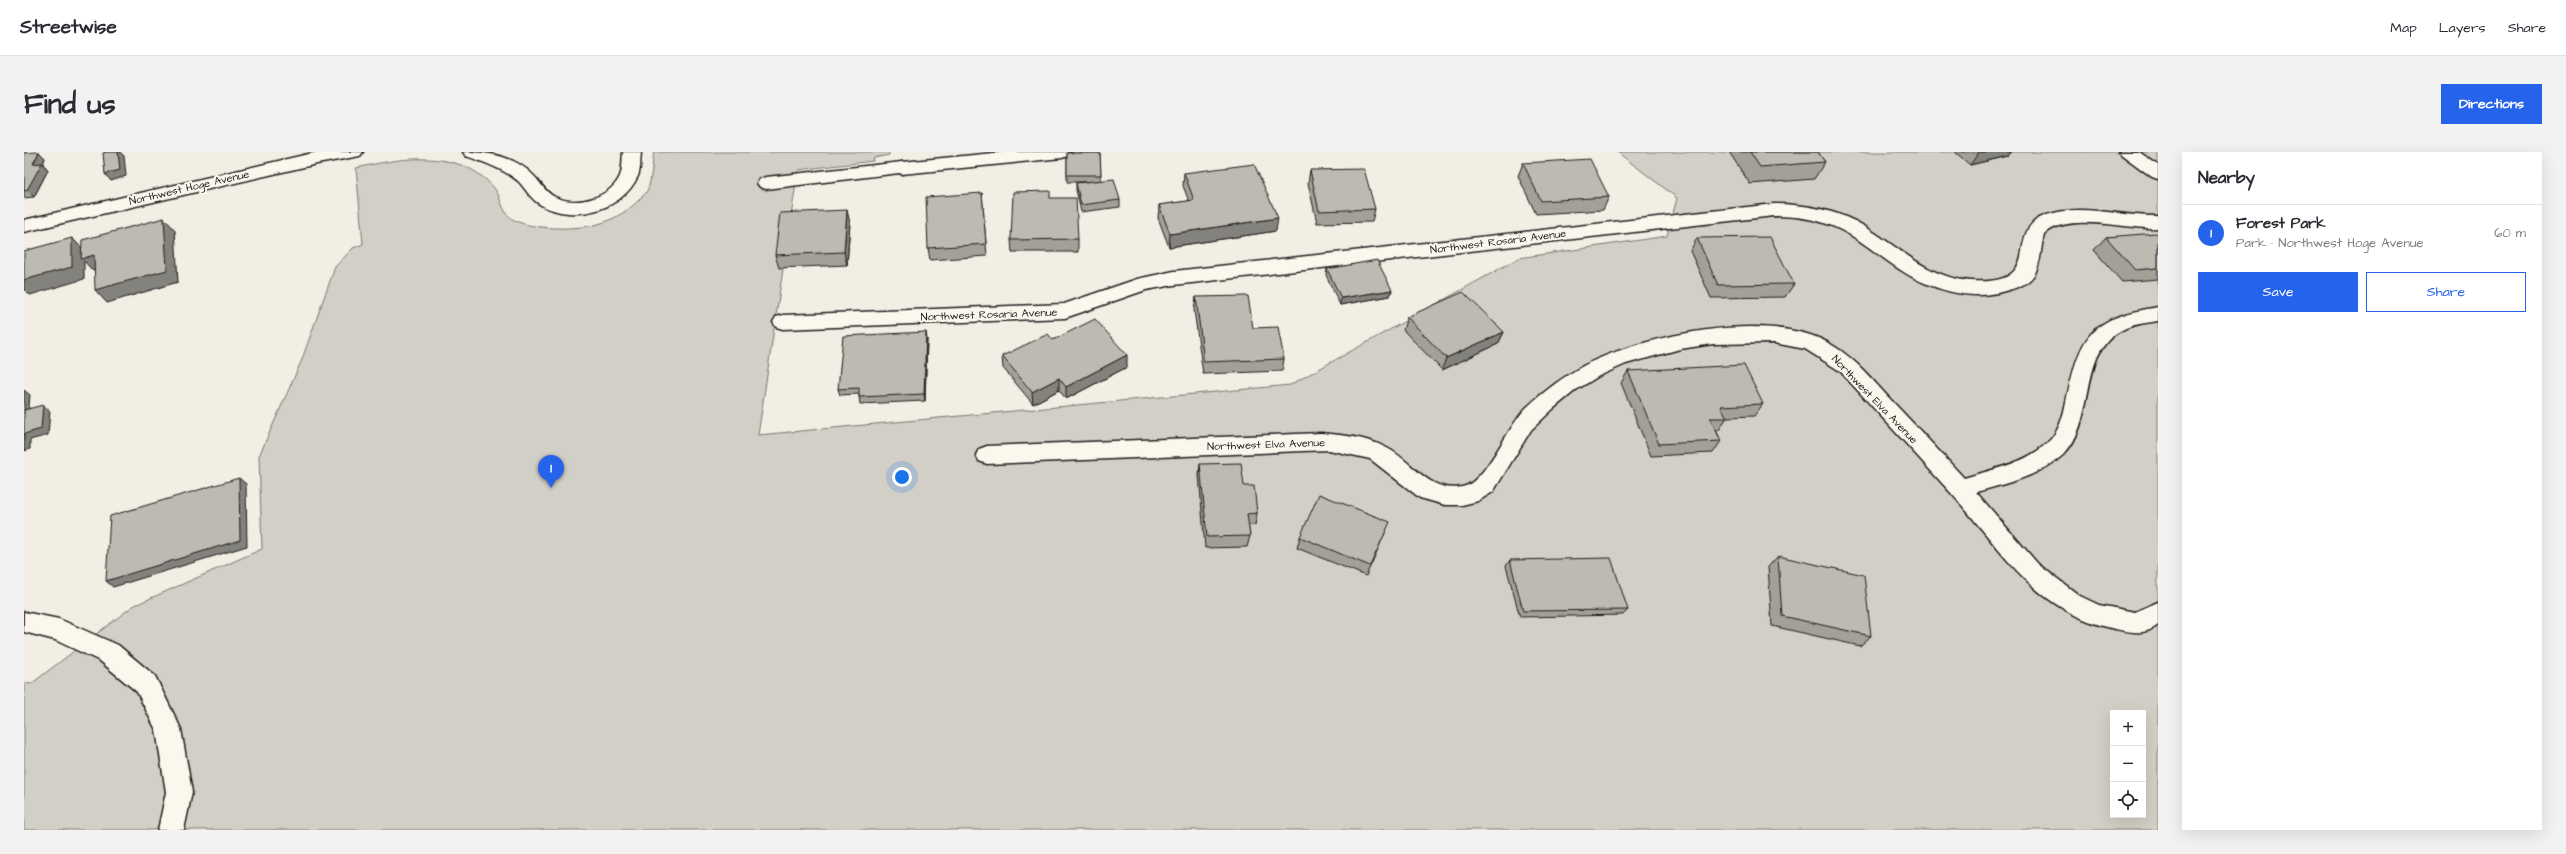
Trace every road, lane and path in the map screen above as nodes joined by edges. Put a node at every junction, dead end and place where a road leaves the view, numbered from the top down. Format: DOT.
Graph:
graph roads {
  1 [pos="354,152"];
  2 [pos="472,152"];
  3 [pos="632,152"];
  4 [pos="1062,152"];
  5 [pos="2128,152"];
  6 [pos="2158,173"];
  7 [pos="766,183"];
  8 [pos="2158,222"];
  9 [pos="24,226"];
  10 [pos="2158,314"];
  11 [pos="782,322"];
  12 [pos="987,456"];
  13 [pos="1960,488"];
  14 [pos="2158,612"];
  15 [pos="24,622"];
  16 [pos="171,830"];
  1 -- 9 [label="street, Northwest Hoge Avenue"];
  2 -- 3 [label="street"];
  4 -- 7 [label="street"];
  5 -- 6 [label="street"];
  8 -- 11 [label="street, Northwest Rosaria Avenue"];
  10 -- 13 [label="street"];
  12 -- 13 [label="street, Northwest Elva Avenue"];
  13 -- 14 [label="street, Northwest Elva Avenue"];
  15 -- 16 [label="street"];
}
